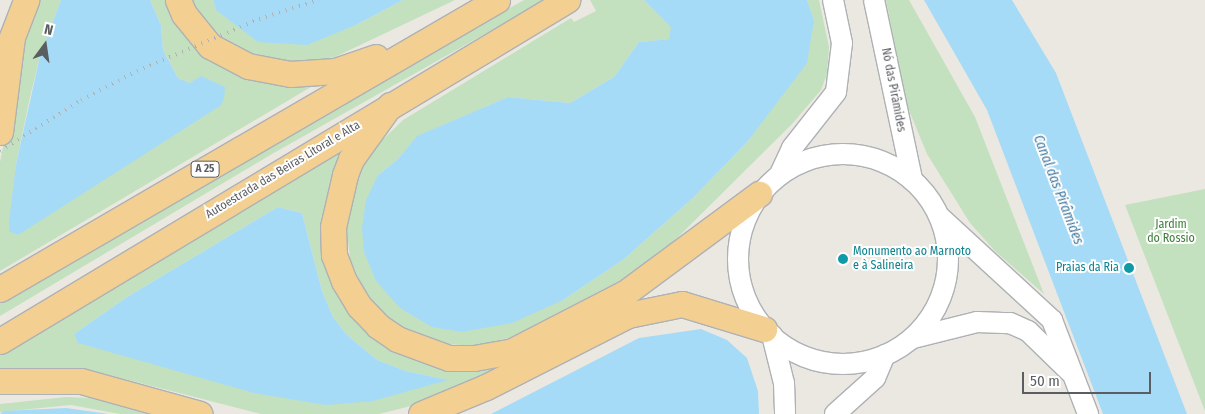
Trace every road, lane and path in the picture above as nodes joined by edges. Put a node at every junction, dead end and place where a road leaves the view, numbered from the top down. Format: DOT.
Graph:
graph roads {
  1 [pos="26,0"];
  2 [pos="178,0"];
  3 [pos="497,0"];
  4 [pos="567,0"];
  5 [pos="833,0"];
  6 [pos="874,0"];
  7 [pos="410,49"];
  8 [pos="390,105"];
  9 [pos="0,132"];
  10 [pos="780,174"];
  11 [pos="912,180"];
  12 [pos="759,194"];
  13 [pos="939,216"];
  14 [pos="0,289"];
  15 [pos="768,332"];
  16 [pos="913,338"];
  17 [pos="0,342"];
  18 [pos="885,355"];
  19 [pos="1075,377"];
  20 [pos="0,381"];
  21 [pos="200,414"];
  22 [pos="421,414"];
  23 [pos="785,414"];
  24 [pos="835,414"];
  25 [pos="1088,414"];
  1 -- 9 [label="highway"];
  2 -- 7 [label="highway"];
  3 -- 7 [label="highway, A 25"];
  4 -- 8 [label="highway, Autoestrada das Beiras Litoral e Alta"];
  5 -- 10 [label="main road"];
  6 -- 11 [label="main road, Nó das Pirâmides"];
  7 -- 14 [label="highway, A 25"];
  8 -- 12 [label="highway"];
  8 -- 17 [label="highway, Autoestrada das Beiras Litoral e Alta"];
  10 -- 11 [label="main road"];
  10 -- 12 [label="main road"];
  11 -- 13 [label="main road"];
  12 -- 15 [label="main road"];
  13 -- 16 [label="main road"];
  13 -- 19 [label="main road"];
  15 -- 18 [label="main road"];
  15 -- 22 [label="highway"];
  15 -- 23 [label="main road"];
  16 -- 18 [label="main road"];
  16 -- 19 [label="main road"];
  18 -- 24 [label="main road"];
  19 -- 25 [label="main road"];
  20 -- 21 [label="highway"];
}
